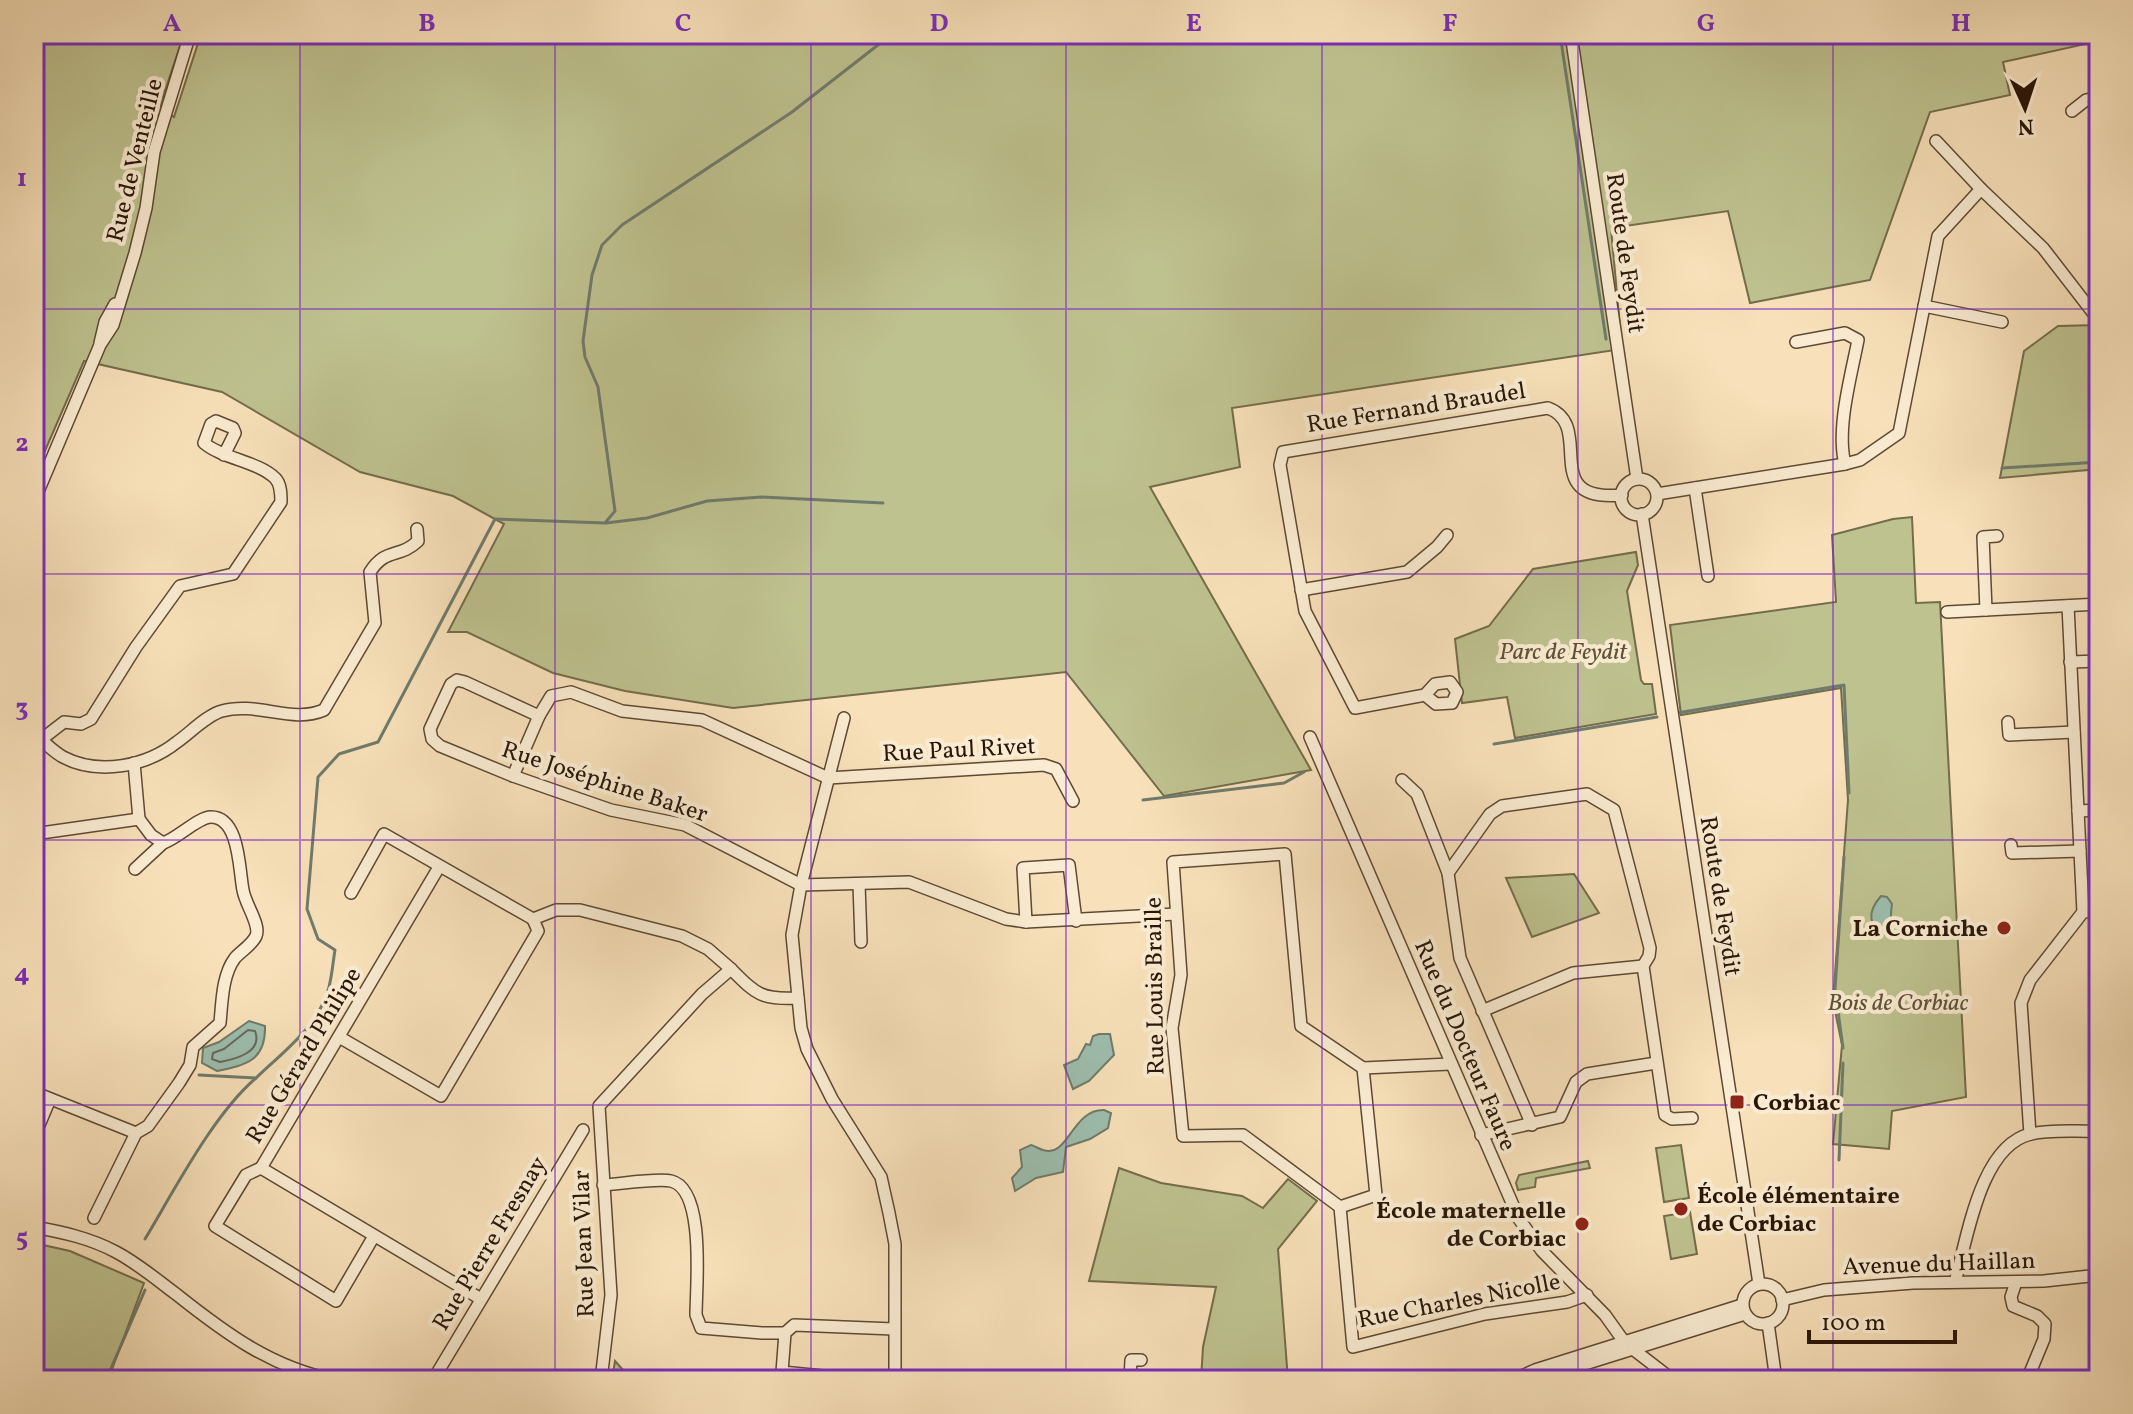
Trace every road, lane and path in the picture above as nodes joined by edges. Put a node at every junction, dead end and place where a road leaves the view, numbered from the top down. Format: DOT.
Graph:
graph roads {
  1 [pos="190,34"];
  2 [pos="1571,34"];
  3 [pos="2099,97"];
  4 [pos="2072,111"];
  5 [pos="1936,141"];
  6 [pos="1981,189"];
  7 [pos="1924,306"];
  8 [pos="2094,314"];
  9 [pos="2002,322"];
  10 [pos="1796,342"];
  11 [pos="224,455"];
  12 [pos="1845,464"];
  13 [pos="1637,479"];
  14 [pos="1695,488"];
  15 [pos="1657,494"];
  16 [pos="1622,495"];
  17 [pos="34,501"];
  18 [pos="1642,514"];
  19 [pos="417,529"];
  20 [pos="1447,535"];
  21 [pos="1997,536"];
  22 [pos="1708,576"];
  23 [pos="1301,590"];
  24 [pos="2099,604"];
  25 [pos="2068,606"];
  26 [pos="1986,610"];
  27 [pos="1947,612"];
  28 [pos="2099,661"];
  29 [pos="2070,662"];
  30 [pos="1425,695"];
  31 [pos="539,716"];
  32 [pos="844,718"];
  33 [pos="2008,722"];
  34 [pos="2074,732"];
  35 [pos="38,737"];
  36 [pos="1310,737"];
  37 [pos="134,763"];
  38 [pos="513,776"];
  39 [pos="828,778"];
  40 [pos="1402,780"];
  41 [pos="1073,801"];
  42 [pos="2099,810"];
  43 [pos="2078,811"];
  44 [pos="139,819"];
  45 [pos="34,834"];
  46 [pos="163,843"];
  47 [pos="2011,845"];
  48 [pos="2080,851"];
  49 [pos="439,867"];
  50 [pos="135,869"];
  51 [pos="1448,873"];
  52 [pos="859,884"];
  53 [pos="801,885"];
  54 [pos="351,893"];
  55 [pos="2099,911"];
  56 [pos="2083,912"];
  57 [pos="1176,914"];
  58 [pos="533,919"];
  59 [pos="1076,921"];
  60 [pos="1026,922"];
  61 [pos="861,942"];
  62 [pos="1643,966"];
  63 [pos="731,969"];
  64 [pos="35,970"];
  65 [pos="34,994"];
  66 [pos="798,998"];
  67 [pos="1482,1011"];
  68 [pos="339,1037"];
  69 [pos="1656,1063"];
  70 [pos="1450,1064"];
  71 [pos="1363,1068"];
  72 [pos="34,1096"];
  73 [pos="50,1099"];
  74 [pos="1692,1118"];
  75 [pos="1532,1125"];
  76 [pos="583,1130"];
  77 [pos="2099,1131"];
  78 [pos="136,1133"];
  79 [pos="2030,1134"];
  80 [pos="1481,1135"];
  81 [pos="34,1137"];
  82 [pos="261,1168"];
  83 [pos="603,1185"];
  84 [pos="1340,1207"];
  85 [pos="94,1218"];
  86 [pos="34,1227"];
  87 [pos="374,1236"];
  88 [pos="2099,1275"];
  89 [pos="1955,1282"];
  90 [pos="2016,1282"];
  91 [pos="1759,1284"];
  92 [pos="1587,1295"];
  93 [pos="481,1299"];
  94 [pos="1782,1300"];
  95 [pos="1744,1310"];
  96 [pos="1768,1323"];
  97 [pos="894,1329"];
  98 [pos="785,1333"];
  99 [pos="1629,1346"];
  100 [pos="1141,1360"];
  101 [pos="1573,1369"];
  102 [pos="335,1380"];
  103 [pos="433,1380"];
  104 [pos="601,1380"];
  105 [pos="864,1380"];
  106 [pos="895,1380"];
  107 [pos="1130,1380"];
  108 [pos="1513,1380"];
  109 [pos="1673,1380"];
  110 [pos="1776,1380"];
  111 [pos="2027,1380"];
  1 -- 17 [label="street, Rue de Venteille"];
  2 -- 13 [label="street, Route de Feydit"];
  3 -- 4 [label="street"];
  5 -- 6 [label="street"];
  6 -- 7 [label="street"];
  6 -- 8 [label="street"];
  7 -- 9 [label="street"];
  7 -- 12 [label="street"];
  10 -- 12 [label="street"];
  11 -- 35 [label="street"];
  12 -- 14 [label="street"];
  13 -- 15 [label="street"];
  13 -- 16 [label="street"];
  14 -- 15 [label="street"];
  14 -- 22 [label="street"];
  15 -- 18 [label="street"];
  16 -- 18 [label="street"];
  16 -- 23 [label="street, Rue Fernand Braudel"];
  18 -- 91 [label="street, Route de Feydit"];
  19 -- 37 [label="street"];
  20 -- 23 [label="street"];
  21 -- 26 [label="street"];
  23 -- 30 [label="street, Rue Fernand Braudel"];
  24 -- 25 [label="street"];
  25 -- 26 [label="street"];
  25 -- 29 [label="street"];
  26 -- 27 [label="street"];
  28 -- 29 [label="street"];
  29 -- 34 [label="street"];
  31 -- 38 [label="street"];
  31 -- 38 [label="street, Rue Joséphine Baker"];
  31 -- 39 [label="street, Rue Joséphine Baker"];
  32 -- 39 [label="street"];
  33 -- 34 [label="street"];
  34 -- 43 [label="street"];
  35 -- 37 [label="street"];
  36 -- 70 [label="street, Rue du Docteur Faure"];
  37 -- 44 [label="street"];
  38 -- 53 [label="street, Rue Joséphine Baker"];
  39 -- 41 [label="street, Rue Paul Rivet"];
  39 -- 53 [label="street"];
  40 -- 51 [label="street"];
  42 -- 43 [label="street"];
  43 -- 48 [label="street"];
  44 -- 45 [label="street"];
  44 -- 46 [label="street"];
  46 -- 50 [label="street"];
  46 -- 78 [label="street"];
  47 -- 48 [label="street"];
  48 -- 56 [label="street"];
  49 -- 54 [label="street"];
  49 -- 58 [label="street"];
  49 -- 68 [label="street, Rue Gérard Philipe"];
  51 -- 62 [label="street"];
  51 -- 67 [label="street"];
  52 -- 53 [label="street"];
  52 -- 60 [label="street"];
  52 -- 61 [label="street"];
  53 -- 66 [label="street"];
  55 -- 56 [label="street"];
  56 -- 79 [label="street"];
  57 -- 59 [label="street"];
  57 -- 71 [label="street, Rue Louis Braille"];
  57 -- 84 [label="street, Rue Louis Braille"];
  58 -- 63 [label="street"];
  58 -- 68 [label="street"];
  59 -- 60 [label="street"];
  59 -- 60 [label="street"];
  62 -- 67 [label="street"];
  62 -- 69 [label="street"];
  63 -- 66 [label="street"];
  63 -- 83 [label="street, Rue Jean Vilar"];
  64 -- 65 [label="street"];
  66 -- 97 [label="street"];
  67 -- 75 [label="street"];
  68 -- 82 [label="street, Rue Gérard Philipe"];
  69 -- 74 [label="street"];
  69 -- 75 [label="street"];
  70 -- 71 [label="street"];
  70 -- 80 [label="street, Rue du Docteur Faure"];
  71 -- 84 [label="street"];
  72 -- 73 [label="street"];
  73 -- 78 [label="street"];
  73 -- 81 [label="street"];
  75 -- 80 [label="street"];
  76 -- 93 [label="street, Rue Pierre Fresnay"];
  77 -- 79 [label="street"];
  78 -- 85 [label="street"];
  79 -- 89 [label="street"];
  80 -- 92 [label="street, Rue du Docteur Faure"];
  82 -- 87 [label="street, Rue Gérard Philipe"];
  82 -- 87 [label="street"];
  83 -- 98 [label="street"];
  83 -- 104 [label="street, Rue Jean Vilar"];
  84 -- 92 [label="street, Rue Charles Nicolle"];
  86 -- 102 [label="street"];
  87 -- 93 [label="street, Rue Gérard Philipe"];
  88 -- 90 [label="street, Avenue du Haillan"];
  89 -- 90 [label="street, Avenue du Haillan"];
  89 -- 94 [label="street, Avenue du Haillan"];
  90 -- 111 [label="street"];
  91 -- 94 [label="street"];
  91 -- 95 [label="street"];
  92 -- 99 [label="street, Rue du Docteur Faure"];
  93 -- 103 [label="street, Rue Pierre Fresnay"];
  94 -- 96 [label="street"];
  95 -- 96 [label="street"];
  95 -- 99 [label="street"];
  96 -- 110 [label="street"];
  97 -- 98 [label="street"];
  97 -- 106 [label="street"];
  98 -- 105 [label="street"];
  99 -- 101 [label="street"];
  99 -- 109 [label="street, Rue du Docteur Faure"];
  100 -- 107 [label="street"];
  101 -- 108 [label="street"];
}
